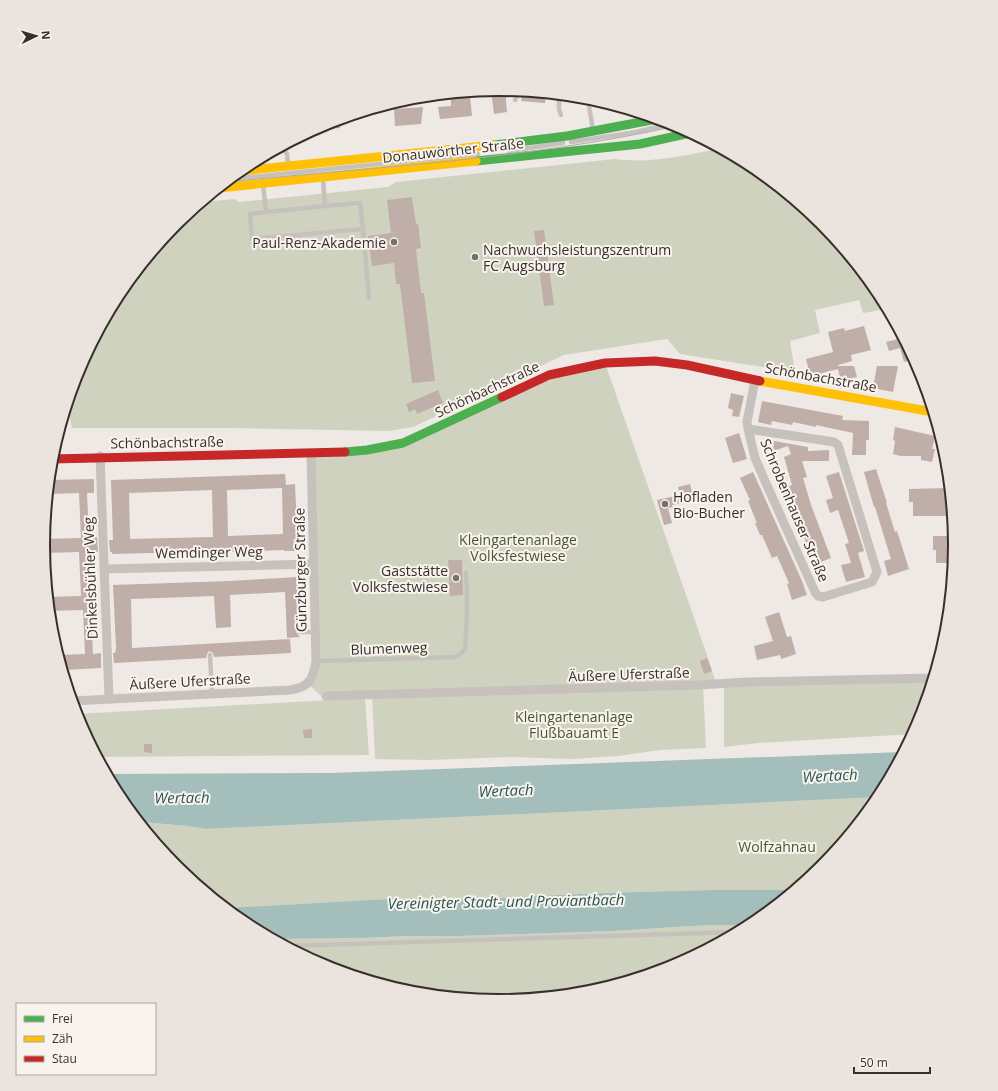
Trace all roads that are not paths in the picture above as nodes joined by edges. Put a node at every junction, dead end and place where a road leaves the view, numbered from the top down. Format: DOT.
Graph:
graph roads {
  1 [pos="517,97"];
  2 [pos="515,100"];
  3 [pos="559,100"];
  4 [pos="590,106"];
  5 [pos="561,115"];
  6 [pos="644,121"];
  7 [pos="660,127"];
  8 [pos="593,131"];
  9 [pos="680,135"];
  10 [pos="285,151"];
  11 [pos="502,152"];
  12 [pos="486,154"];
  13 [pos="288,166"];
  14 [pos="254,170"];
  15 [pos="242,178"];
  16 [pos="323,178"];
  17 [pos="264,184"];
  18 [pos="229,187"];
  19 [pos="325,206"];
  20 [pos="266,212"];
  21 [pos="363,229"];
  22 [pos="370,298"];
  23 [pos="755,380"];
  24 [pos="927,411"];
  25 [pos="748,429"];
  26 [pos="311,454"];
  27 [pos="100,456"];
  28 [pos="59,459"];
  29 [pos="314,564"];
  30 [pos="104,569"];
  31 [pos="466,573"];
  32 [pos="300,632"];
  33 [pos="316,632"];
  34 [pos="210,655"];
  35 [pos="316,661"];
  36 [pos="928,678"];
  37 [pos="307,683"];
  38 [pos="212,694"];
  39 [pos="326,696"];
  40 [pos="109,699"];
  41 [pos="78,701"];
  42 [pos="726,932"];
  43 [pos="296,946"];
  1 -- 2 [label="lane"];
  3 -- 5 [label="lane"];
  4 -- 8 [label="lane"];
  6 -- 8 [label="street, Donauwörther Straße"];
  7 -- 11 [label="lane"];
  8 -- 13 [label="street, Donauwörther Straße"];
  9 -- 16 [label="street, Donauwörther Straße"];
  10 -- 13 [label="lane"];
  12 -- 15 [label="lane"];
  13 -- 14 [label="street, Donauwörther Straße"];
  16 -- 17 [label="street, Donauwörther Straße"];
  16 -- 19 [label="lane"];
  17 -- 18 [label="street, Donauwörther Straße"];
  17 -- 20 [label="lane"];
  19 -- 20 [label="lane"];
  19 -- 21 [label="lane"];
  20 -- 21 [label="lane"];
  21 -- 22 [label="lane"];
  23 -- 24 [label="street, Schönbachstraße"];
  23 -- 25 [label="street, Schrobenhauser Straße"];
  23 -- 26 [label="street, Schönbachstraße"];
  25 -- 25 [label="street, Schrobenhauser Straße"];
  26 -- 27 [label="street, Schönbachstraße"];
  26 -- 29 [label="street, Günzburger Straße"];
  27 -- 28 [label="street, Schönbachstraße"];
  27 -- 30 [label="street, Dinkelsbühler Weg"];
  29 -- 30 [label="street, Wemdinger Weg"];
  29 -- 33 [label="street, Günzburger Straße"];
  30 -- 40 [label="street, Dinkelsbühler Weg"];
  31 -- 35 [label="lane, Blumenweg"];
  32 -- 33 [label="lane"];
  33 -- 35 [label="street, Günzburger Straße"];
  34 -- 38 [label="lane"];
  35 -- 37 [label="street, Günzburger Straße"];
  36 -- 39 [label="street, Äußere Uferstraße"];
  37 -- 38 [label="street, Äußere Uferstraße"];
  38 -- 40 [label="street, Äußere Uferstraße"];
  40 -- 41 [label="street, Äußere Uferstraße"];
  42 -- 43 [label="lane"];
}
